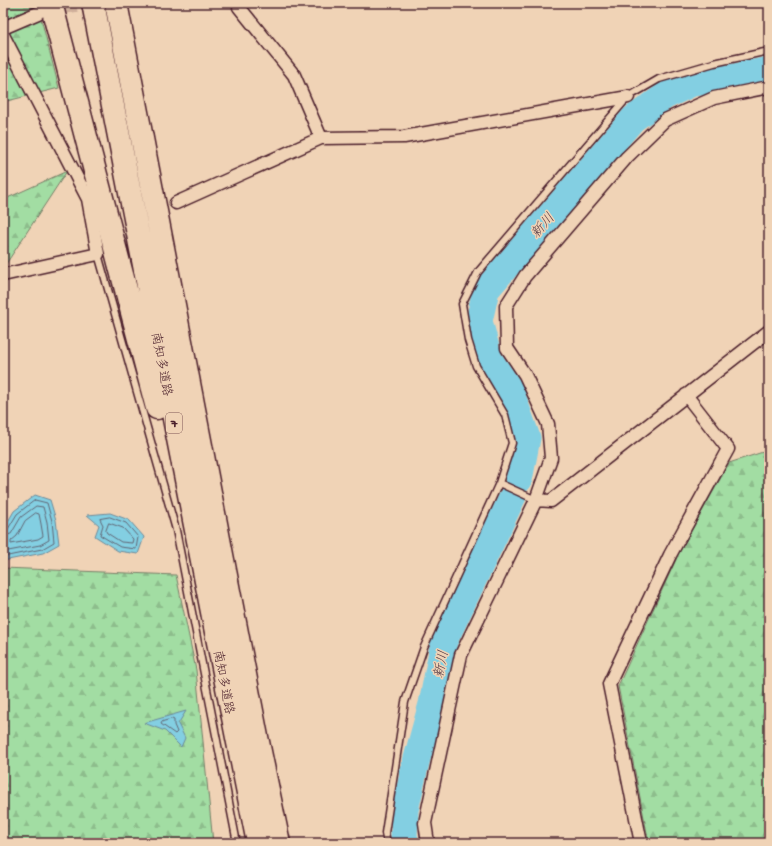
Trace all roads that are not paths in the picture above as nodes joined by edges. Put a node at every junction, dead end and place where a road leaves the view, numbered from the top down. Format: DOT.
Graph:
graph roads {
  1 [pos="93,3"];
  2 [pos="116,3"];
  3 [pos="238,3"];
  4 [pos="44,8"];
  5 [pos="3,28"];
  6 [pos="3,35"];
  7 [pos="769,51"];
  8 [pos="769,87"];
  9 [pos="628,97"];
  10 [pos="321,138"];
  11 [pos="176,203"];
  12 [pos="98,254"];
  13 [pos="3,274"];
  14 [pos="769,331"];
  15 [pos="686,395"];
  16 [pos="499,483"];
  17 [pos="536,500"];
  18 [pos="192,508"];
  19 [pos="237,843"];
  20 [pos="258,843"];
  21 [pos="279,843"];
  22 [pos="387,843"];
  23 [pos="428,843"];
  24 [pos="641,843"];
  1 -- 18 [label="highway, 南知多道路 / 7"];
  2 -- 21 [label="highway, 南知多道路 / 7"];
  3 -- 10 [label="street"];
  4 -- 5 [label="street"];
  4 -- 18 [label="highway"];
  6 -- 12 [label="street"];
  7 -- 9 [label="lane"];
  8 -- 17 [label="street"];
  9 -- 10 [label="street"];
  9 -- 16 [label="lane"];
  10 -- 11 [label="street"];
  12 -- 13 [label="street"];
  12 -- 19 [label="lane"];
  14 -- 15 [label="street"];
  15 -- 17 [label="street"];
  15 -- 24 [label="street"];
  16 -- 17 [label="lane"];
  16 -- 22 [label="lane"];
  17 -- 23 [label="street"];
  18 -- 20 [label="highway, 南知多道路 / 7"];
}
